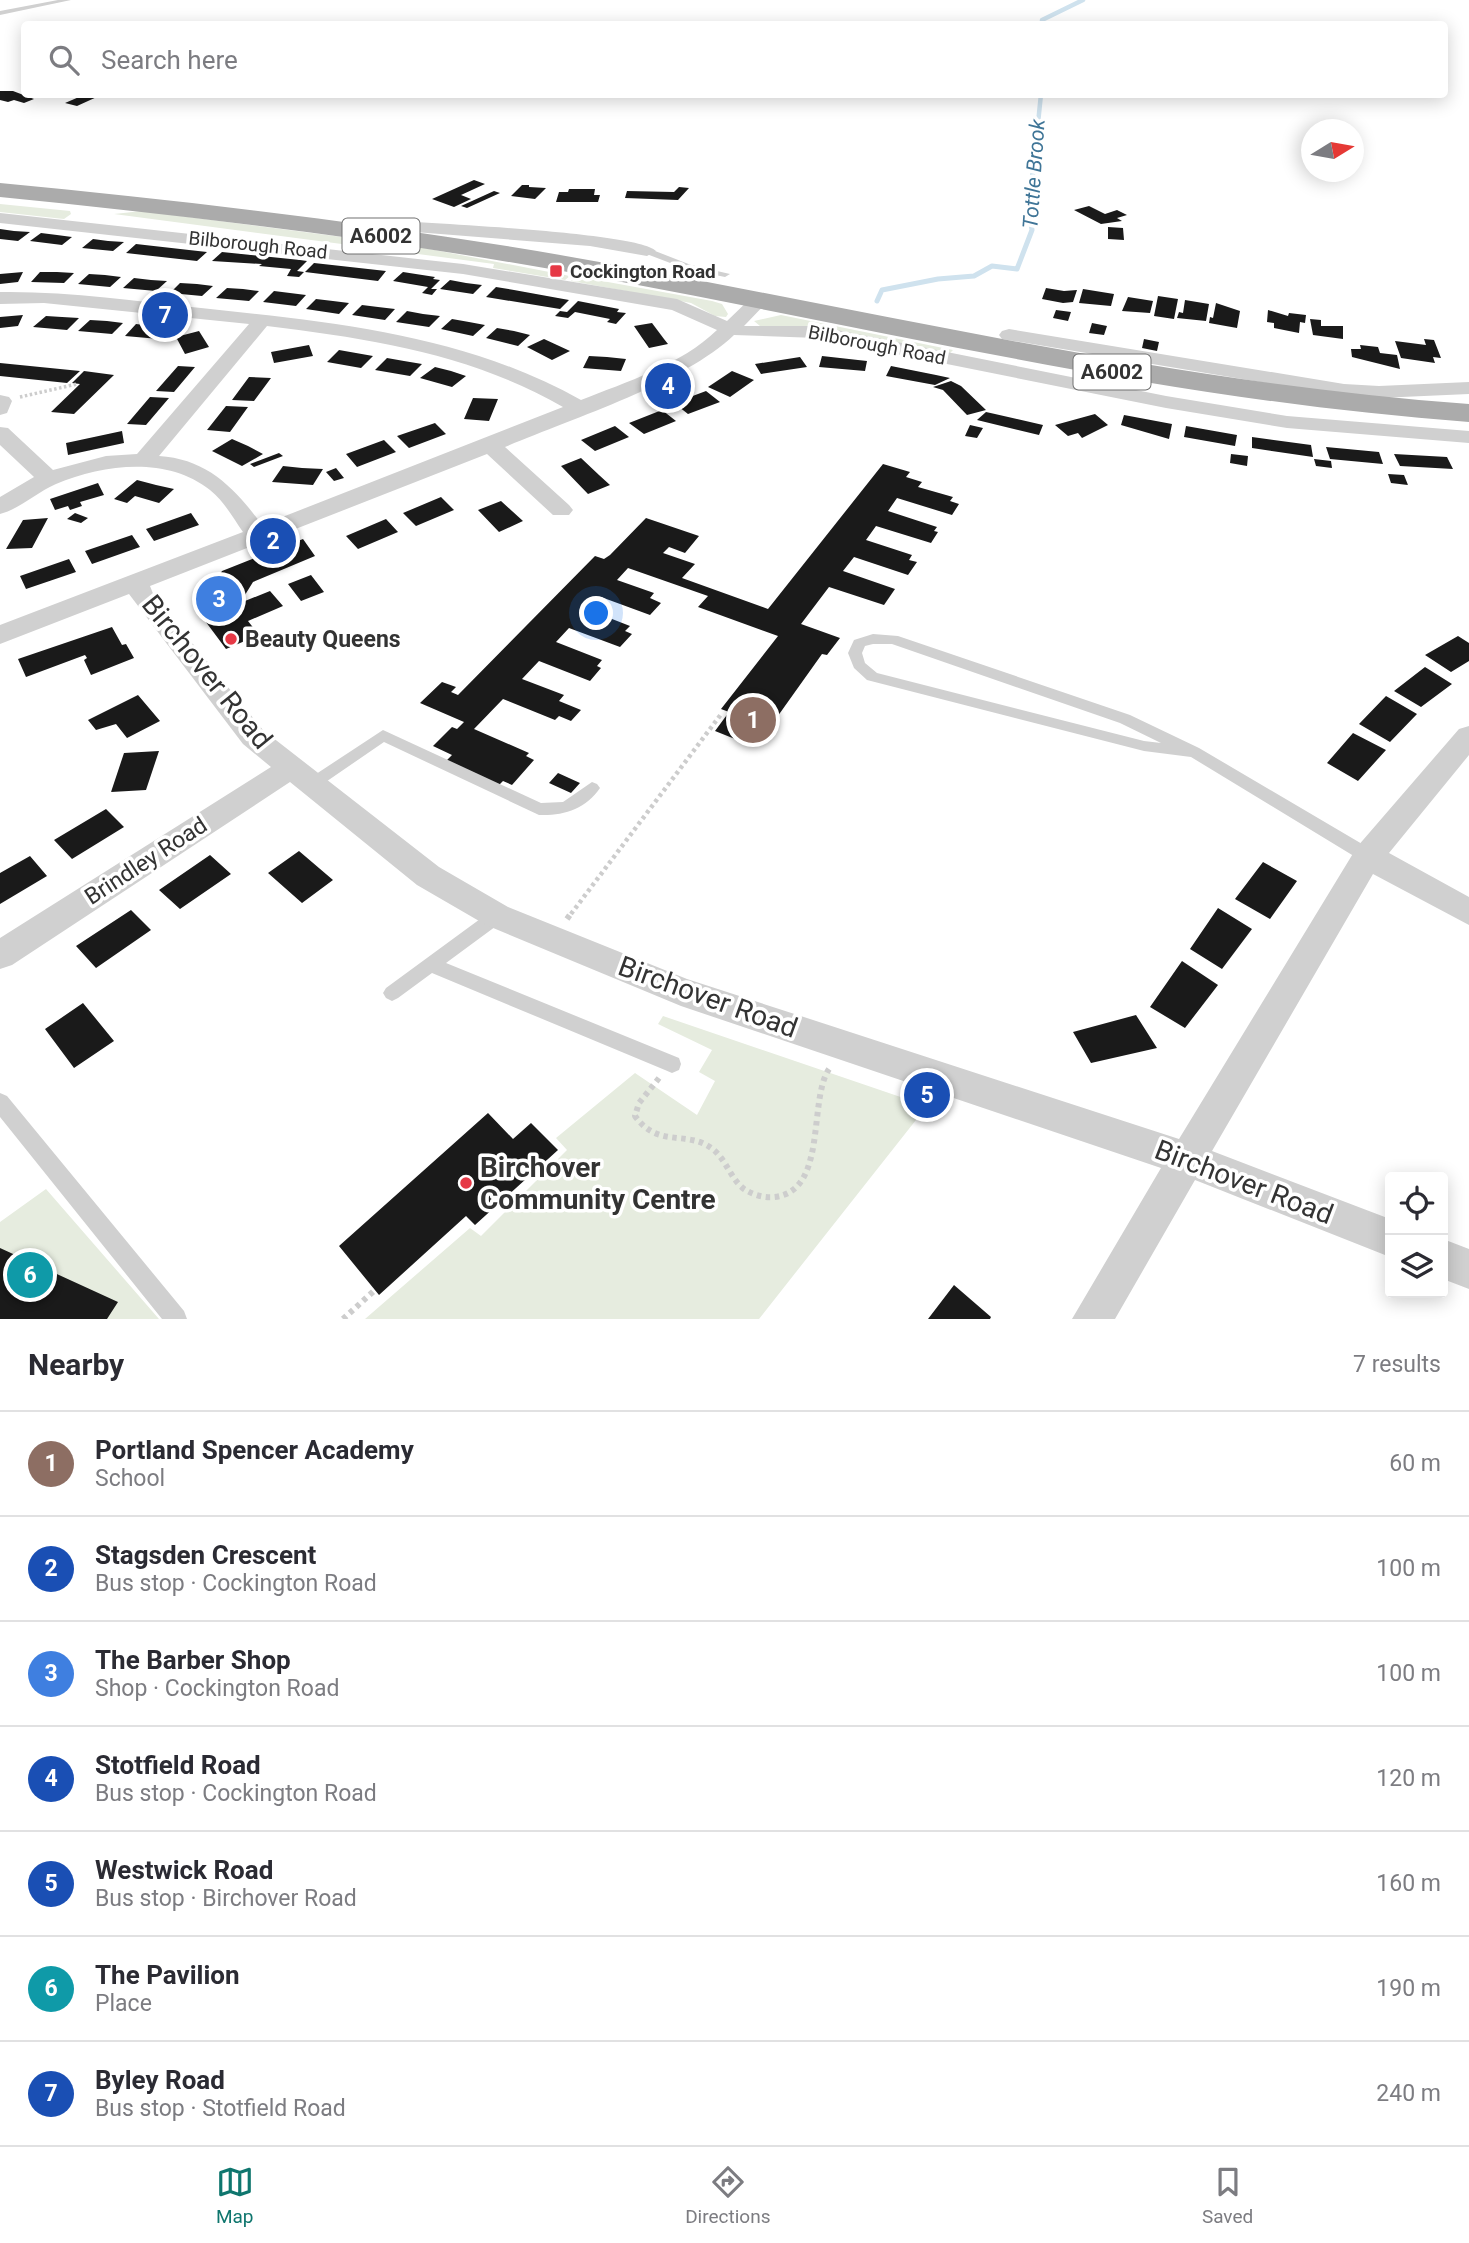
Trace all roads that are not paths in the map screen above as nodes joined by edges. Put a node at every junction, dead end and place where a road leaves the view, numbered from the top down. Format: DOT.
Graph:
graph roads {
  1 [pos="68,0"];
  2 [pos="0,13"];
  3 [pos="0,190"];
  4 [pos="113,201"];
  5 [pos="0,218"];
  6 [pos="383,225"];
  7 [pos="79,226"];
  8 [pos="498,242"];
  9 [pos="648,251"];
  10 [pos="725,274"];
  11 [pos="0,298"];
  12 [pos="760,300"];
  13 [pos="262,321"];
  14 [pos="731,330"];
  15 [pos="1009,335"];
  16 [pos="1469,388"];
  17 [pos="579,408"];
  18 [pos="1469,413"];
  19 [pos="0,433"];
  20 [pos="1469,437"];
  21 [pos="491,445"];
  22 [pos="144,459"];
  23 [pos="48,478"];
  24 [pos="0,507"];
  25 [pos="561,510"];
  26 [pos="257,535"];
  27 [pos="136,582"];
  28 [pos="1,632"];
  29 [pos="1469,736"];
  30 [pos="1194,752"];
  31 [pos="302,776"];
  32 [pos="592,788"];
  33 [pos="1368,856"];
  34 [pos="1469,912"];
  35 [pos="497,916"];
  36 [pos="0,954"];
  37 [pos="431,965"];
  38 [pos="391,993"];
  39 [pos="672,1065"];
  40 [pos="0,1102"];
  41 [pos="1187,1159"];
  42 [pos="1385,1236"];
  43 [pos="1448,1261"];
  44 [pos="1469,1269"];
  45 [pos="176,1319"];
  46 [pos="1092,1319"];
  1 -- 2 [label="lane"];
  3 -- 4 [label="main road, Bilborough Road / A6002"];
  4 -- 7 [label="street"];
  4 -- 8 [label="main road, Bilborough Road / A6002"];
  5 -- 7 [label="street, Bilborough Road"];
  6 -- 8 [label="street, Bilborough Road"];
  7 -- 14 [label="street, Bilborough Road"];
  8 -- 9 [label="street, Bilborough Road"];
  8 -- 12 [label="main road, Bilborough Road / A6002"];
  9 -- 10 [label="lane"];
  11 -- 13 [label="street"];
  12 -- 14 [label="street"];
  12 -- 18 [label="main road, Bilborough Road / A6002"];
  13 -- 17 [label="street"];
  13 -- 22 [label="street"];
  14 -- 17 [label="street"];
  14 -- 20 [label="street, Bilborough Road"];
  15 -- 16 [label="street"];
  17 -- 21 [label="street"];
  19 -- 23 [label="street"];
  21 -- 25 [label="street"];
  21 -- 26 [label="street"];
  22 -- 23 [label="street"];
  22 -- 26 [label="street"];
  23 -- 24 [label="street"];
  26 -- 27 [label="street"];
  27 -- 28 [label="street"];
  27 -- 31 [label="street, Birchover Road"];
  29 -- 33 [label="street"];
  30 -- 30 [label="lane"];
  30 -- 33 [label="lane"];
  31 -- 32 [label="lane"];
  31 -- 35 [label="street, Birchover Road"];
  31 -- 36 [label="street, Brindley Road"];
  33 -- 34 [label="street"];
  33 -- 41 [label="street"];
  35 -- 37 [label="lane"];
  35 -- 41 [label="street, Birchover Road"];
  37 -- 38 [label="lane"];
  37 -- 39 [label="lane"];
  40 -- 45 [label="lane"];
  41 -- 42 [label="street, Birchover Road"];
  41 -- 46 [label="street"];
  43 -- 44 [label="street"];
}
